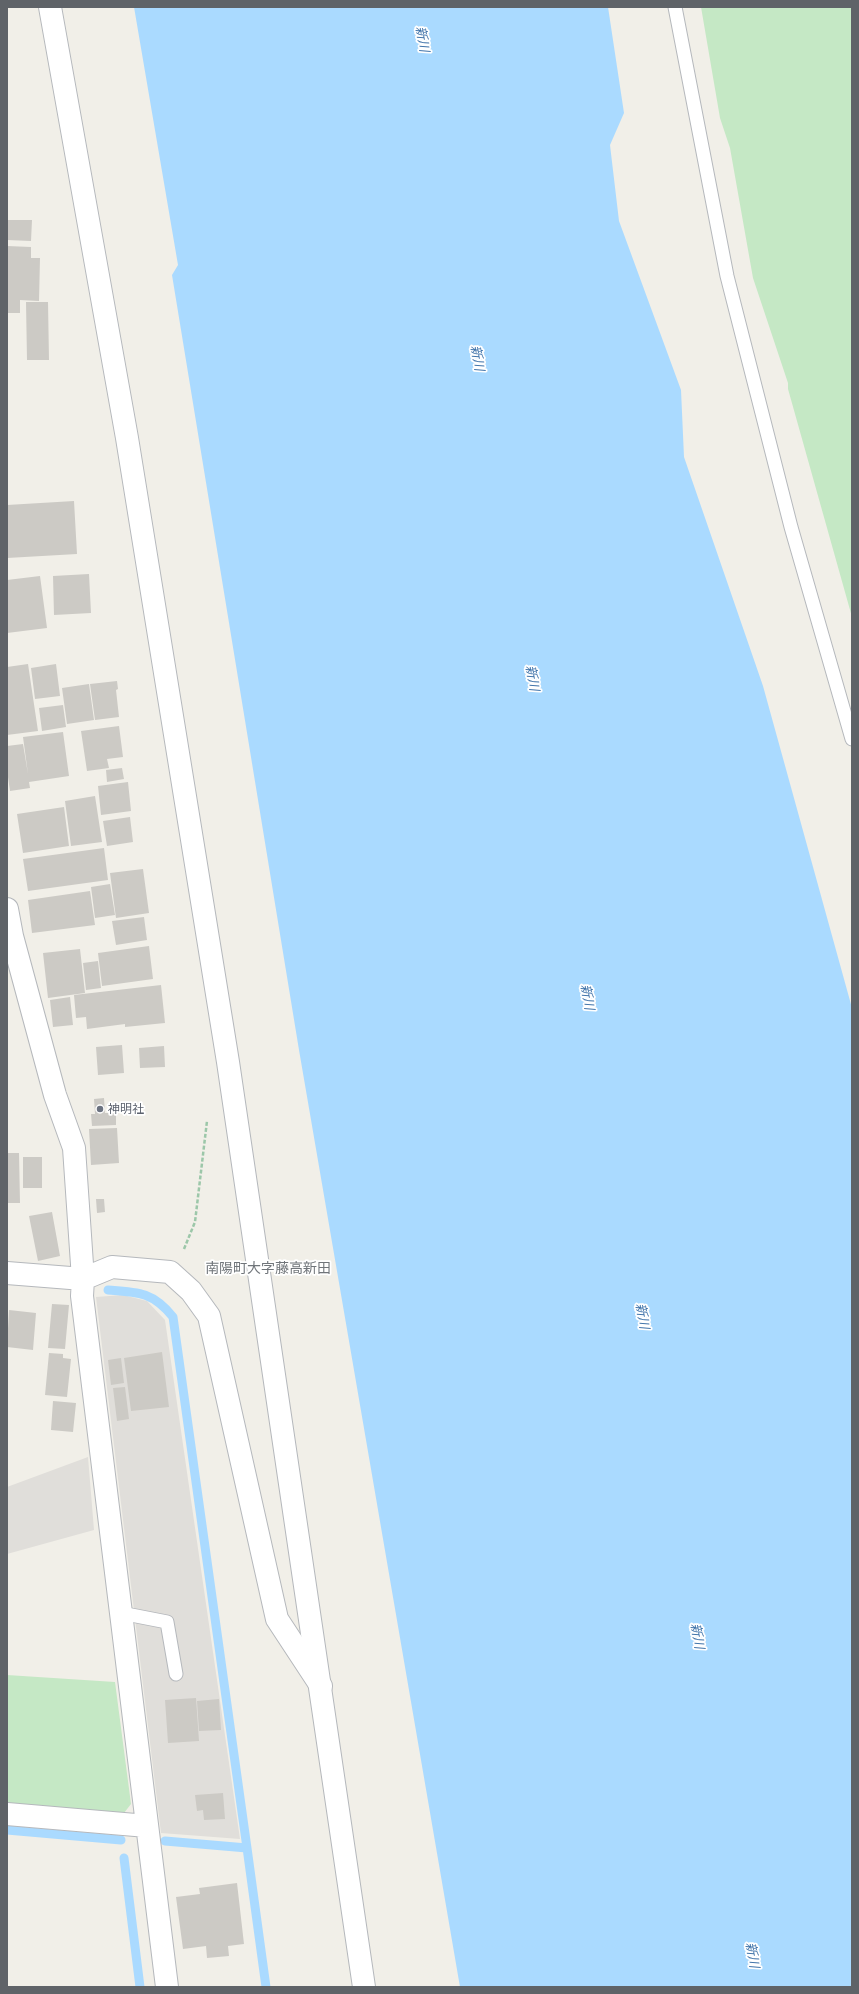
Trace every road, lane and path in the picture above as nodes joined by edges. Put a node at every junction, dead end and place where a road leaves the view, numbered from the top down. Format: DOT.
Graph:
graph roads {
  1 [pos="50,7"];
  2 [pos="675,7"];
  3 [pos="852,739"];
  4 [pos="7,909"];
  5 [pos="208,1116"];
  6 [pos="170,1272"];
  7 [pos="7,1273"];
  8 [pos="83,1279"];
  9 [pos="121,1614"];
  10 [pos="176,1674"];
  11 [pos="321,1686"];
  12 [pos="7,1814"];
  13 [pos="147,1826"];
  14 [pos="168,1987"];
  15 [pos="364,1987"];
  1 -- 11 [label="street"];
  2 -- 3 [label="lane"];
  4 -- 8 [label="street"];
  5 -- 6 [label="path"];
  6 -- 8 [label="street"];
  6 -- 11 [label="street"];
  7 -- 8 [label="street"];
  8 -- 9 [label="street"];
  9 -- 10 [label="lane"];
  9 -- 13 [label="street"];
  11 -- 15 [label="street"];
  12 -- 13 [label="street"];
  13 -- 14 [label="street"];
}
